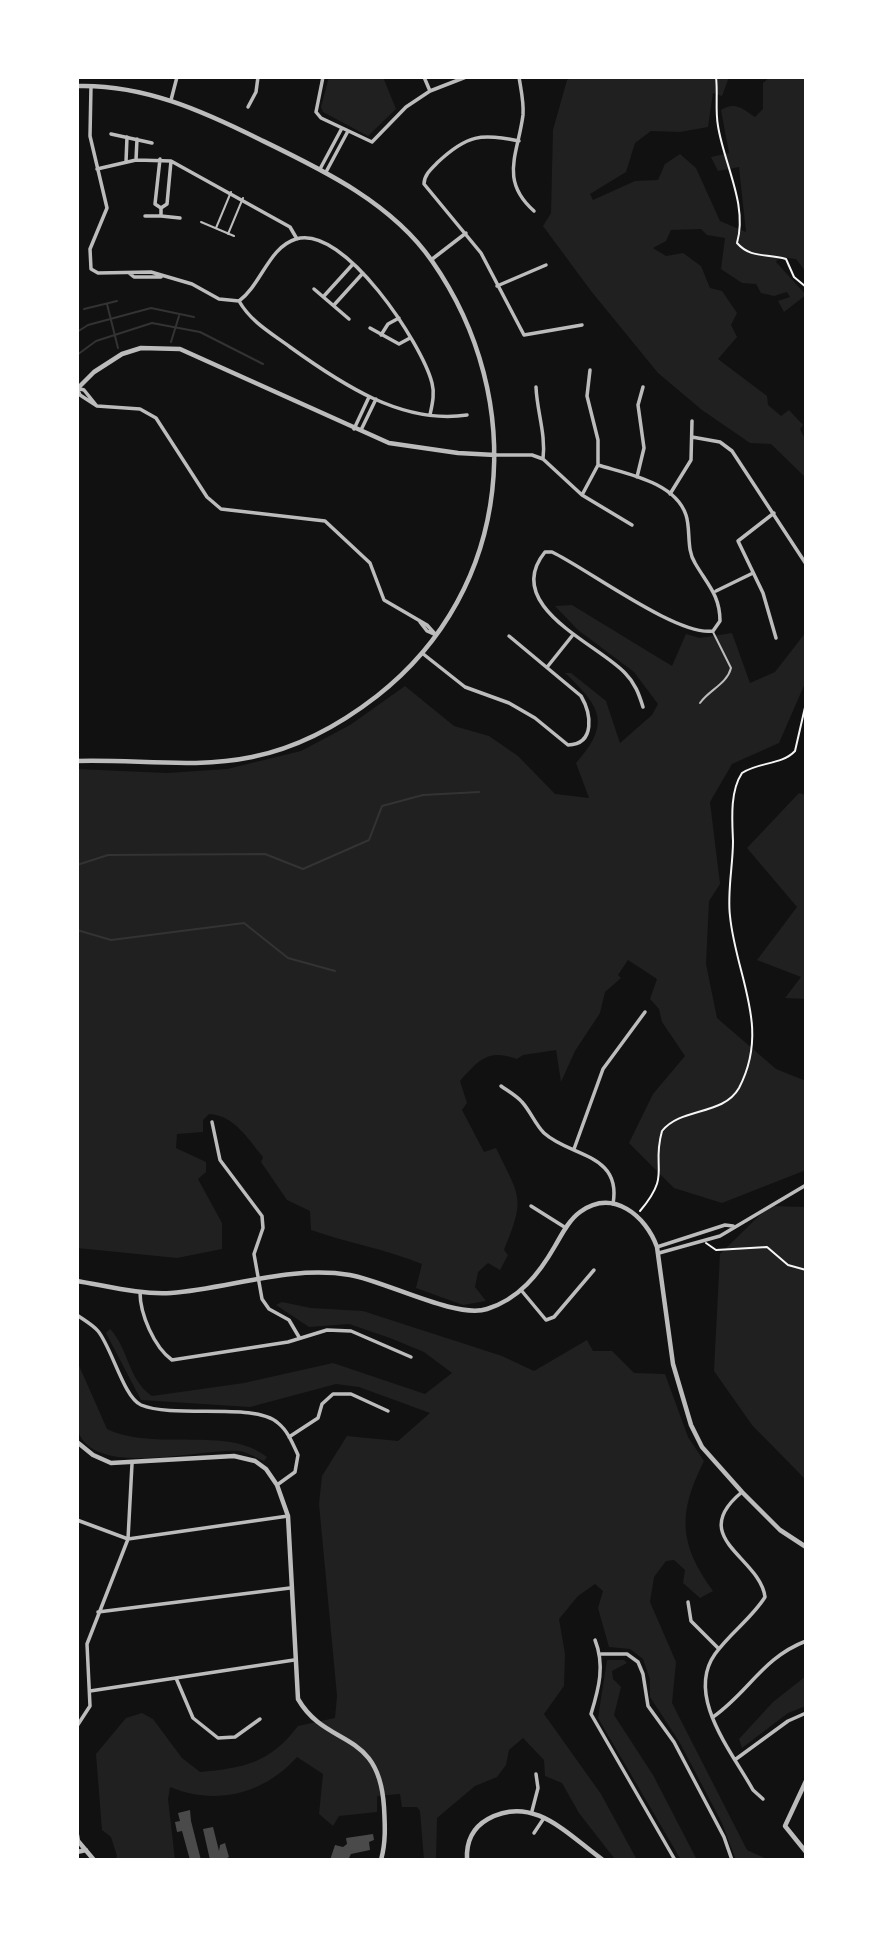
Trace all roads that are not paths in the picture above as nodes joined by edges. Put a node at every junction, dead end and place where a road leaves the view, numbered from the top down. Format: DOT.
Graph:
graph roads {
  1 [pos="177,77"];
  2 [pos="258,77"];
  3 [pos="323,77"];
  4 [pos="424,77"];
  5 [pos="466,77"];
  6 [pos="519,77"];
  7 [pos="77,86"];
  8 [pos="91,86"];
  9 [pos="430,91"];
  10 [pos="171,100"];
  11 [pos="248,107"];
  12 [pos="342,128"];
  13 [pos="348,131"];
  14 [pos="111,134"];
  15 [pos="127,137"];
  16 [pos="137,139"];
  17 [pos="519,141"];
  18 [pos="152,143"];
  19 [pos="160,159"];
  20 [pos="136,160"];
  21 [pos="171,161"];
  22 [pos="126,162"];
  23 [pos="96,169"];
  24 [pos="320,169"];
  25 [pos="326,172"];
  26 [pos="231,192"];
  27 [pos="243,198"];
  28 [pos="161,208"];
  29 [pos="534,211"];
  30 [pos="145,216"];
  31 [pos="161,216"];
  32 [pos="180,218"];
  33 [pos="201,222"];
  34 [pos="216,228"];
  35 [pos="466,233"];
  36 [pos="229,234"];
  37 [pos="234,236"];
  38 [pos="297,239"];
  39 [pos="431,260"];
  40 [pos="353,264"];
  41 [pos="546,265"];
  42 [pos="363,273"];
  43 [pos="497,286"];
  44 [pos="314,289"];
  45 [pos="323,296"];
  46 [pos="239,301"];
  47 [pos="334,305"];
  48 [pos="399,318"];
  49 [pos="349,319"];
  50 [pos="582,325"];
  51 [pos="370,328"];
  52 [pos="381,335"];
  53 [pos="410,338"];
  54 [pos="590,370"];
  55 [pos="536,387"];
  56 [pos="643,387"];
  57 [pos="77,389"];
  58 [pos="369,397"];
  59 [pos="376,399"];
  60 [pos="430,415"];
  61 [pos="467,415"];
  62 [pos="692,421"];
  63 [pos="357,431"];
  64 [pos="692,437"];
  65 [pos="495,455"];
  66 [pos="543,459"];
  67 [pos="598,465"];
  68 [pos="637,477"];
  69 [pos="670,494"];
  70 [pos="582,495"];
  71 [pos="774,513"];
  72 [pos="632,525"];
  73 [pos="806,564"];
  74 [pos="753,573"];
  75 [pos="716,591"];
  76 [pos="713,631"];
  77 [pos="436,635"];
  78 [pos="509,636"];
  79 [pos="572,636"];
  80 [pos="776,638"];
  81 [pos="422,653"];
  82 [pos="548,666"];
  83 [pos="700,704"];
  84 [pos="643,706"];
  85 [pos="77,761"];
  86 [pos="645,1012"];
  87 [pos="501,1086"];
  88 [pos="212,1122"];
  89 [pos="574,1149"];
  90 [pos="806,1185"];
  91 [pos="613,1204"];
  92 [pos="531,1206"];
  93 [pos="733,1226"];
  94 [pos="566,1228"];
  95 [pos="657,1247"];
  96 [pos="659,1254"];
  97 [pos="594,1270"];
  98 [pos="258,1279"];
  99 [pos="77,1281"];
  100 [pos="521,1290"];
  101 [pos="140,1291"];
  102 [pos="77,1315"];
  103 [pos="299,1338"];
  104 [pos="411,1357"];
  105 [pos="388,1411"];
  106 [pos="289,1437"];
  107 [pos="77,1442"];
  108 [pos="132,1464"];
  109 [pos="277,1485"];
  110 [pos="741,1492"];
  111 [pos="288,1516"];
  112 [pos="77,1520"];
  113 [pos="128,1539"];
  114 [pos="806,1547"];
  115 [pos="290,1588"];
  116 [pos="688,1602"];
  117 [pos="98,1612"];
  118 [pos="595,1640"];
  119 [pos="806,1641"];
  120 [pos="719,1649"];
  121 [pos="601,1654"];
  122 [pos="294,1660"];
  123 [pos="176,1678"];
  124 [pos="90,1691"];
  125 [pos="806,1713"];
  126 [pos="713,1717"];
  127 [pos="260,1719"];
  128 [pos="77,1726"];
  129 [pos="736,1759"];
  130 [pos="536,1774"];
  131 [pos="806,1781"];
  132 [pos="763,1799"];
  133 [pos="532,1811"];
  134 [pos="544,1818"];
  135 [pos="534,1833"];
  136 [pos="77,1841"];
  137 [pos="87,1850"];
  138 [pos="77,1852"];
  139 [pos="806,1852"];
  140 [pos="94,1860"];
  141 [pos="381,1860"];
  142 [pos="467,1860"];
  143 [pos="603,1860"];
  144 [pos="675,1860"];
  145 [pos="732,1860"];
  1 -- 10 [label="street"];
  2 -- 11 [label="street"];
  3 -- 12 [label="street"];
  4 -- 9 [label="street"];
  5 -- 9 [label="street"];
  6 -- 17 [label="street"];
  7 -- 8 [label="street"];
  8 -- 10 [label="street"];
  8 -- 23 [label="street"];
  9 -- 13 [label="street"];
  10 -- 24 [label="street"];
  12 -- 13 [label="street"];
  12 -- 24 [label="street"];
  13 -- 25 [label="street"];
  14 -- 15 [label="street"];
  15 -- 16 [label="street"];
  15 -- 22 [label="street"];
  16 -- 18 [label="street"];
  16 -- 20 [label="street"];
  17 -- 29 [label="street"];
  17 -- 35 [label="street"];
  19 -- 20 [label="street"];
  19 -- 21 [label="street"];
  19 -- 28 [label="street"];
  20 -- 22 [label="street"];
  21 -- 26 [label="street"];
  21 -- 28 [label="street"];
  22 -- 23 [label="street"];
  23 -- 46 [label="street"];
  24 -- 25 [label="street"];
  25 -- 39 [label="street"];
  26 -- 27 [label="street"];
  26 -- 34 [label="lane"];
  27 -- 36 [label="lane"];
  27 -- 38 [label="street"];
  28 -- 31 [label="street"];
  30 -- 31 [label="street"];
  31 -- 32 [label="street"];
  33 -- 34 [label="lane"];
  34 -- 36 [label="lane"];
  35 -- 39 [label="street"];
  35 -- 43 [label="street"];
  36 -- 37 [label="lane"];
  38 -- 40 [label="street"];
  38 -- 46 [label="street"];
  39 -- 65 [label="street"];
  40 -- 42 [label="street"];
  40 -- 45 [label="street"];
  41 -- 43 [label="street"];
  42 -- 47 [label="street"];
  42 -- 48 [label="street"];
  43 -- 50 [label="street"];
  44 -- 45 [label="street"];
  45 -- 47 [label="street"];
  46 -- 58 [label="street"];
  47 -- 49 [label="street"];
  48 -- 52 [label="street"];
  48 -- 53 [label="street"];
  51 -- 52 [label="street"];
  52 -- 53 [label="street"];
  53 -- 60 [label="street"];
  54 -- 67 [label="street"];
  55 -- 66 [label="street"];
  56 -- 68 [label="street"];
  57 -- 63 [label="street"];
  57 -- 77 [label="street"];
  58 -- 59 [label="street"];
  58 -- 63 [label="street"];
  59 -- 60 [label="street"];
  59 -- 63 [label="street"];
  60 -- 61 [label="street"];
  62 -- 64 [label="street"];
  63 -- 65 [label="street"];
  64 -- 69 [label="street"];
  64 -- 71 [label="street"];
  65 -- 66 [label="street"];
  65 -- 77 [label="street"];
  66 -- 70 [label="street"];
  67 -- 68 [label="street"];
  67 -- 70 [label="street"];
  68 -- 69 [label="street"];
  69 -- 75 [label="street"];
  70 -- 72 [label="street"];
  71 -- 73 [label="street"];
  71 -- 74 [label="street"];
  74 -- 75 [label="street"];
  74 -- 80 [label="street"];
  75 -- 76 [label="street"];
  76 -- 79 [label="street"];
  76 -- 83 [label="lane"];
  77 -- 81 [label="street"];
  78 -- 82 [label="street"];
  79 -- 82 [label="street"];
  79 -- 84 [label="street"];
  81 -- 82 [label="street"];
  81 -- 85 [label="street"];
  86 -- 89 [label="street"];
  87 -- 89 [label="street"];
  88 -- 98 [label="street"];
  89 -- 91 [label="street"];
  90 -- 93 [label="street"];
  91 -- 94 [label="street"];
  91 -- 95 [label="street"];
  92 -- 94 [label="street"];
  93 -- 95 [label="street"];
  93 -- 96 [label="street"];
  94 -- 100 [label="street"];
  95 -- 96 [label="street"];
  96 -- 110 [label="street"];
  97 -- 100 [label="street"];
  98 -- 100 [label="street"];
  98 -- 101 [label="street"];
  98 -- 103 [label="street"];
  99 -- 101 [label="street"];
  101 -- 103 [label="street"];
  102 -- 106 [label="street"];
  103 -- 104 [label="street"];
  105 -- 106 [label="street"];
  106 -- 109 [label="street"];
  107 -- 108 [label="street"];
  108 -- 109 [label="street"];
  108 -- 113 [label="street"];
  109 -- 111 [label="street"];
  110 -- 114 [label="street"];
  110 -- 120 [label="street"];
  111 -- 113 [label="street"];
  111 -- 115 [label="street"];
  112 -- 113 [label="street"];
  113 -- 117 [label="street"];
  115 -- 117 [label="street"];
  115 -- 122 [label="street"];
  116 -- 120 [label="street"];
  117 -- 124 [label="street"];
  118 -- 121 [label="street"];
  119 -- 126 [label="street"];
  120 -- 126 [label="street"];
  121 -- 144 [label="street"];
  121 -- 145 [label="street"];
  122 -- 123 [label="street"];
  122 -- 141 [label="street"];
  123 -- 124 [label="street"];
  123 -- 127 [label="street"];
  124 -- 128 [label="street"];
  125 -- 129 [label="street"];
  126 -- 129 [label="street"];
  129 -- 132 [label="street"];
  130 -- 133 [label="street"];
  131 -- 139 [label="street"];
  133 -- 134 [label="street"];
  133 -- 142 [label="street"];
  134 -- 135 [label="street"];
  134 -- 143 [label="street"];
  136 -- 137 [label="street"];
  137 -- 138 [label="street"];
  137 -- 140 [label="street"];
}
